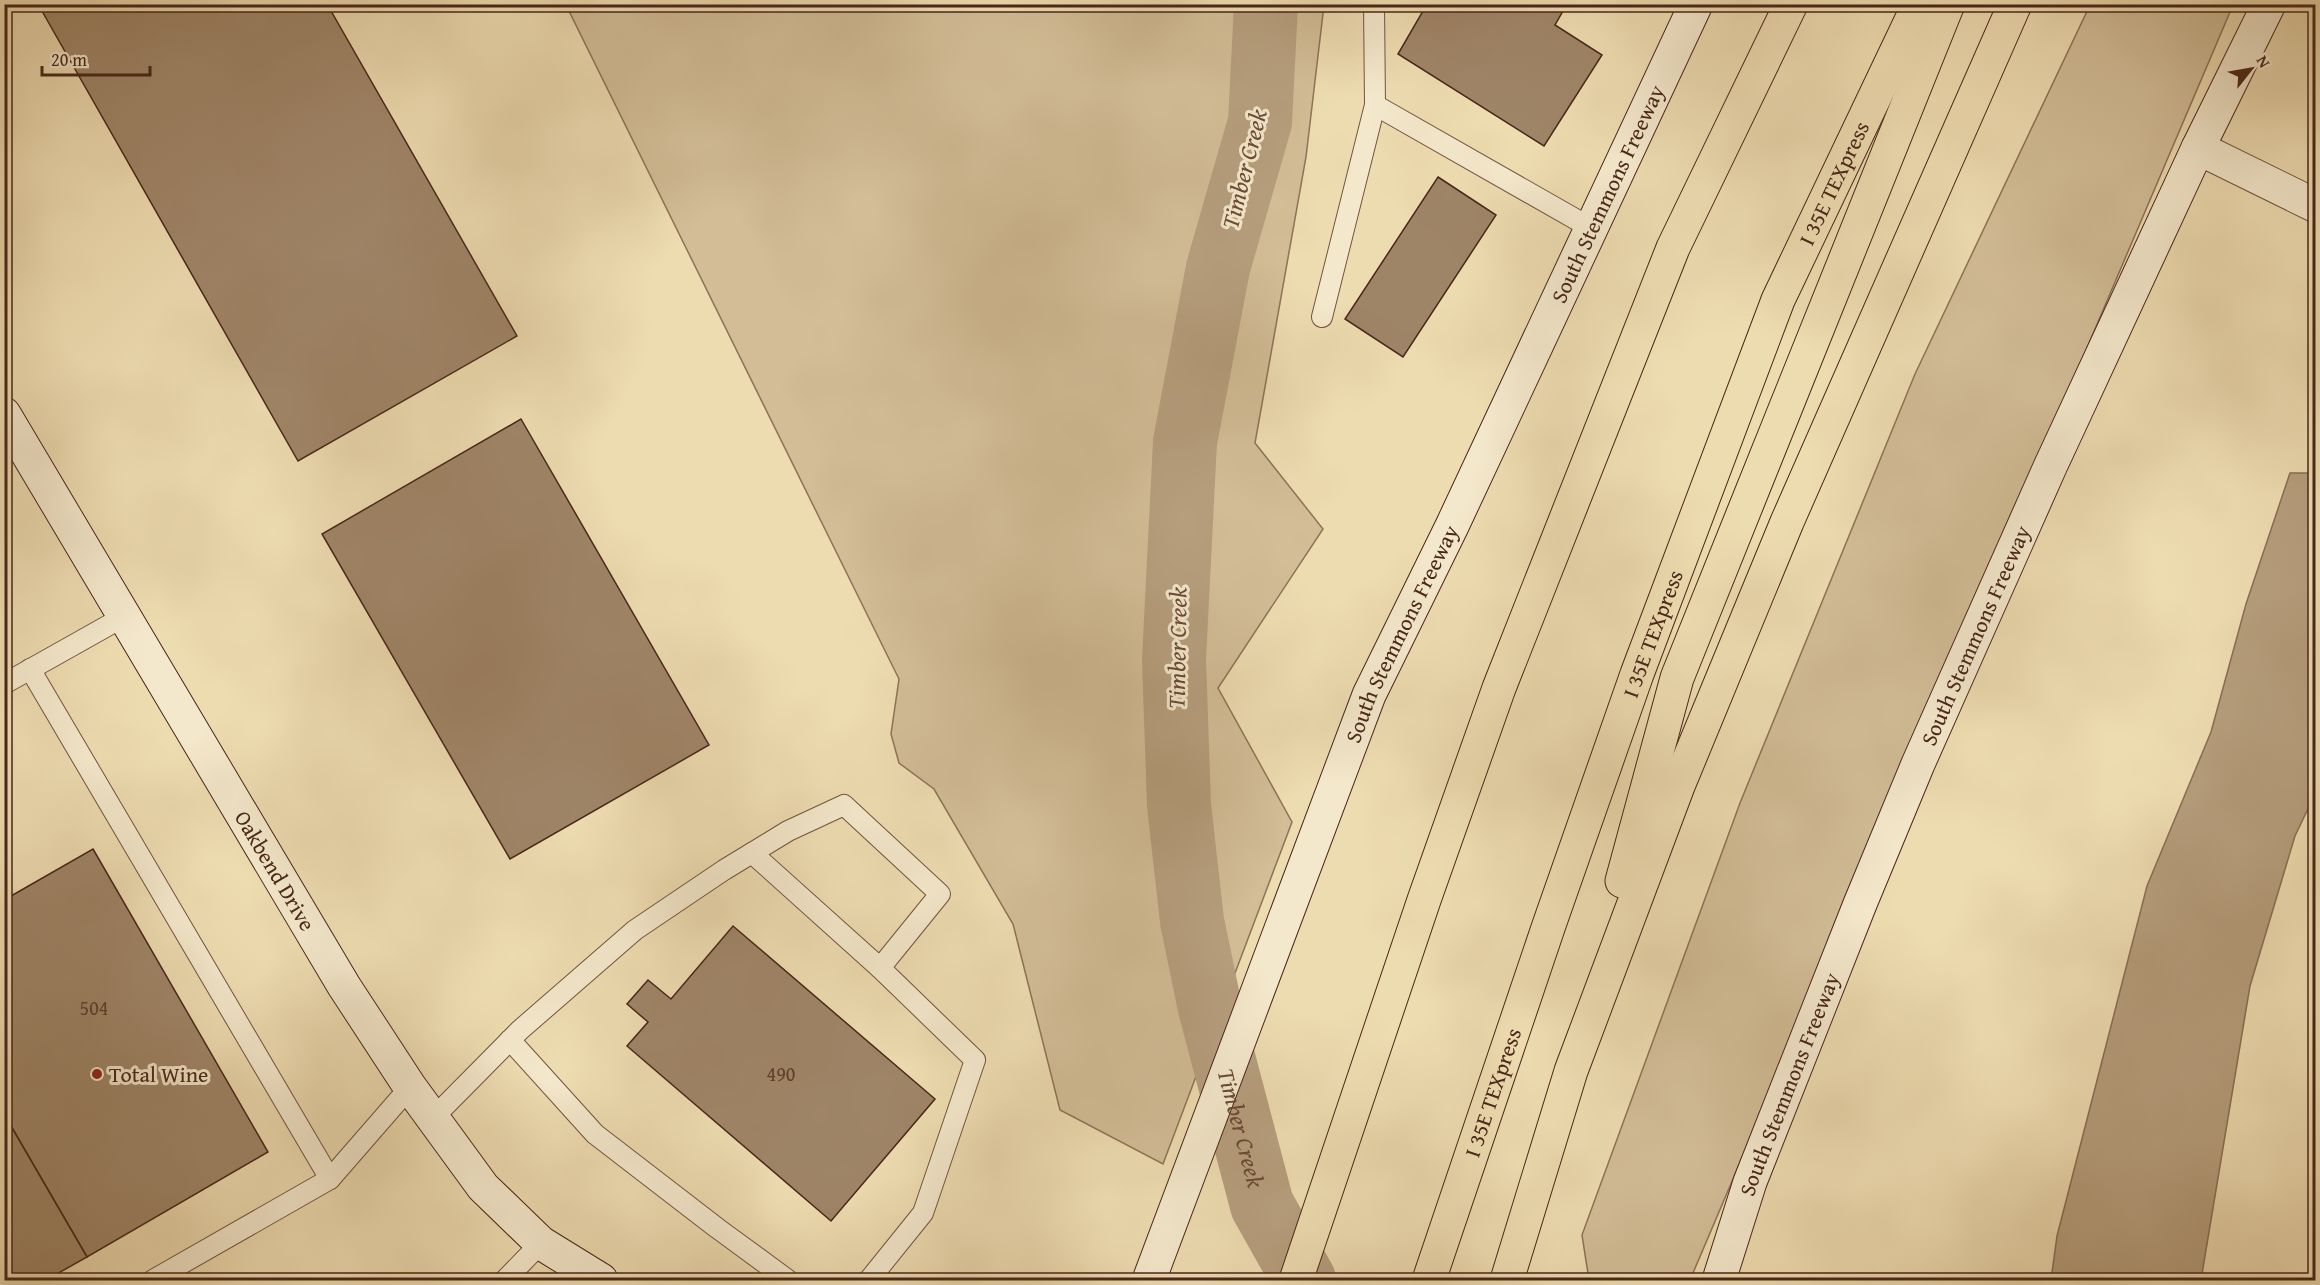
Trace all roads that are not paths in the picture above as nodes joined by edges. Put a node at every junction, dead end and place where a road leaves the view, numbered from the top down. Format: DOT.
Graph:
graph roads {
  1 [pos="1374,4"];
  2 [pos="1696,4"];
  3 [pos="1791,4"];
  4 [pos="1919,4"];
  5 [pos="1948,4"];
  6 [pos="2015,4"];
  7 [pos="2269,4"];
  8 [pos="1375,105"];
  9 [pos="2198,148"];
  10 [pos="2316,206"];
  11 [pos="1591,228"];
  12 [pos="1322,317"];
  13 [pos="4,414"];
  14 [pos="125,616"];
  15 [pos="30,669"];
  16 [pos="4,684"];
  17 [pos="752,853"];
  18 [pos="880,968"];
  19 [pos="510,1040"];
  20 [pos="1571,1071"];
  21 [pos="410,1087"];
  22 [pos="433,1118"];
  23 [pos="330,1179"];
  24 [pos="541,1243"];
  25 [pos="1152,1272"];
  26 [pos="589,1278"];
  27 [pos="153,1281"];
  28 [pos="505,1281"];
  29 [pos="789,1281"];
  30 [pos="869,1281"];
  31 [pos="1296,1281"];
  32 [pos="1429,1281"];
  33 [pos="1507,1281"];
  34 [pos="1719,1281"];
  1 -- 8 [label="lane"];
  2 -- 11 [label="main road, South Stemmons Freeway"];
  3 -- 31 [label="highway"];
  4 -- 32 [label="highway, I 35E TEXpress"];
  5 -- 20 [label="highway"];
  6 -- 20 [label="highway"];
  7 -- 9 [label="main road, South Stemmons Freeway"];
  8 -- 11 [label="lane"];
  8 -- 12 [label="lane"];
  9 -- 10 [label="main road"];
  9 -- 34 [label="main road, South Stemmons Freeway"];
  11 -- 25 [label="main road, South Stemmons Freeway"];
  13 -- 14 [label="main road, Oakbend Drive"];
  14 -- 15 [label="lane"];
  14 -- 21 [label="main road, Oakbend Drive"];
  15 -- 16 [label="lane"];
  15 -- 23 [label="lane"];
  17 -- 18 [label="lane"];
  17 -- 18 [label="lane"];
  17 -- 19 [label="lane"];
  18 -- 30 [label="lane"];
  19 -- 22 [label="lane"];
  19 -- 29 [label="lane"];
  20 -- 33 [label="highway"];
  21 -- 22 [label="main road, Oakbend Drive"];
  21 -- 23 [label="lane"];
  22 -- 24 [label="main road, Oakbend Drive"];
  23 -- 27 [label="lane"];
  24 -- 26 [label="main road, Oakbend Drive"];
  24 -- 28 [label="lane"];
}
